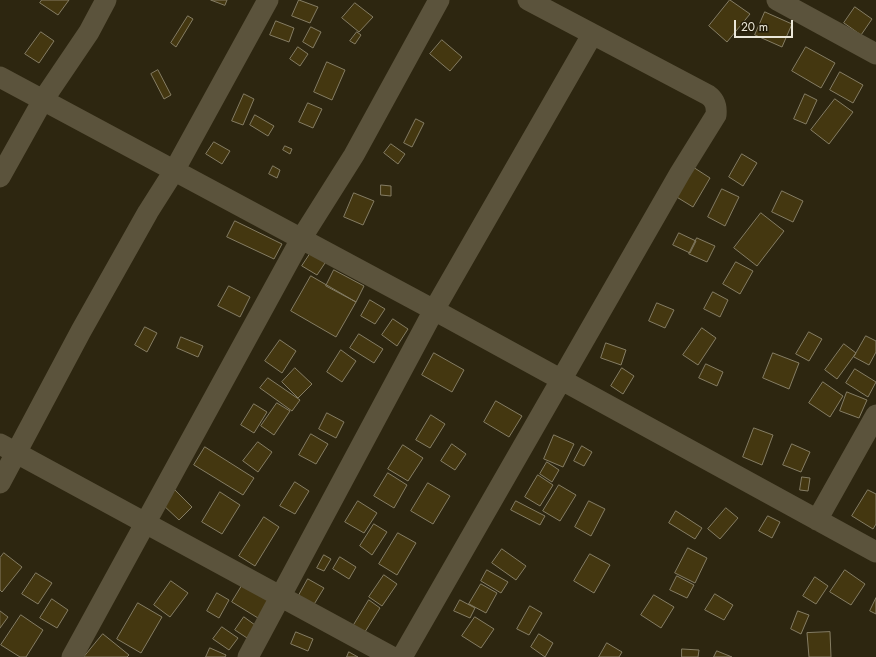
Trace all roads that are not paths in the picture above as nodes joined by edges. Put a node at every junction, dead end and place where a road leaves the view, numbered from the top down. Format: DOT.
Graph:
graph roads {
  1 [pos="106,0"];
  2 [pos="268,0"];
  3 [pos="439,0"];
  4 [pos="528,0"];
  5 [pos="777,0"];
  6 [pos="592,35"];
  7 [pos="876,54"];
  8 [pos="0,77"];
  9 [pos="42,100"];
  10 [pos="174,171"];
  11 [pos="0,177"];
  12 [pos="301,239"];
  13 [pos="434,310"];
  14 [pos="560,380"];
  15 [pos="876,415"];
  16 [pos="8,448"];
  17 [pos="0,483"];
  18 [pos="817,520"];
  19 [pos="146,523"];
  20 [pos="876,552"];
  21 [pos="281,597"];
  22 [pos="72,657"];
  23 [pos="248,657"];
  24 [pos="392,657"];
  25 [pos="402,657"];
  1 -- 9 [label="street"];
  2 -- 10 [label="street"];
  3 -- 12 [label="street"];
  4 -- 6 [label="street"];
  5 -- 7 [label="street"];
  6 -- 13 [label="street"];
  6 -- 14 [label="street"];
  8 -- 9 [label="street"];
  9 -- 10 [label="street"];
  9 -- 11 [label="street"];
  10 -- 12 [label="street"];
  10 -- 16 [label="street"];
  12 -- 13 [label="street"];
  12 -- 19 [label="street"];
  13 -- 14 [label="street"];
  13 -- 21 [label="street"];
  14 -- 18 [label="street"];
  14 -- 25 [label="street"];
  15 -- 18 [label="street"];
  16 -- 17 [label="street"];
  16 -- 19 [label="street"];
  18 -- 20 [label="street"];
  19 -- 21 [label="street"];
  19 -- 22 [label="street"];
  21 -- 23 [label="street"];
  21 -- 24 [label="street"];
}
